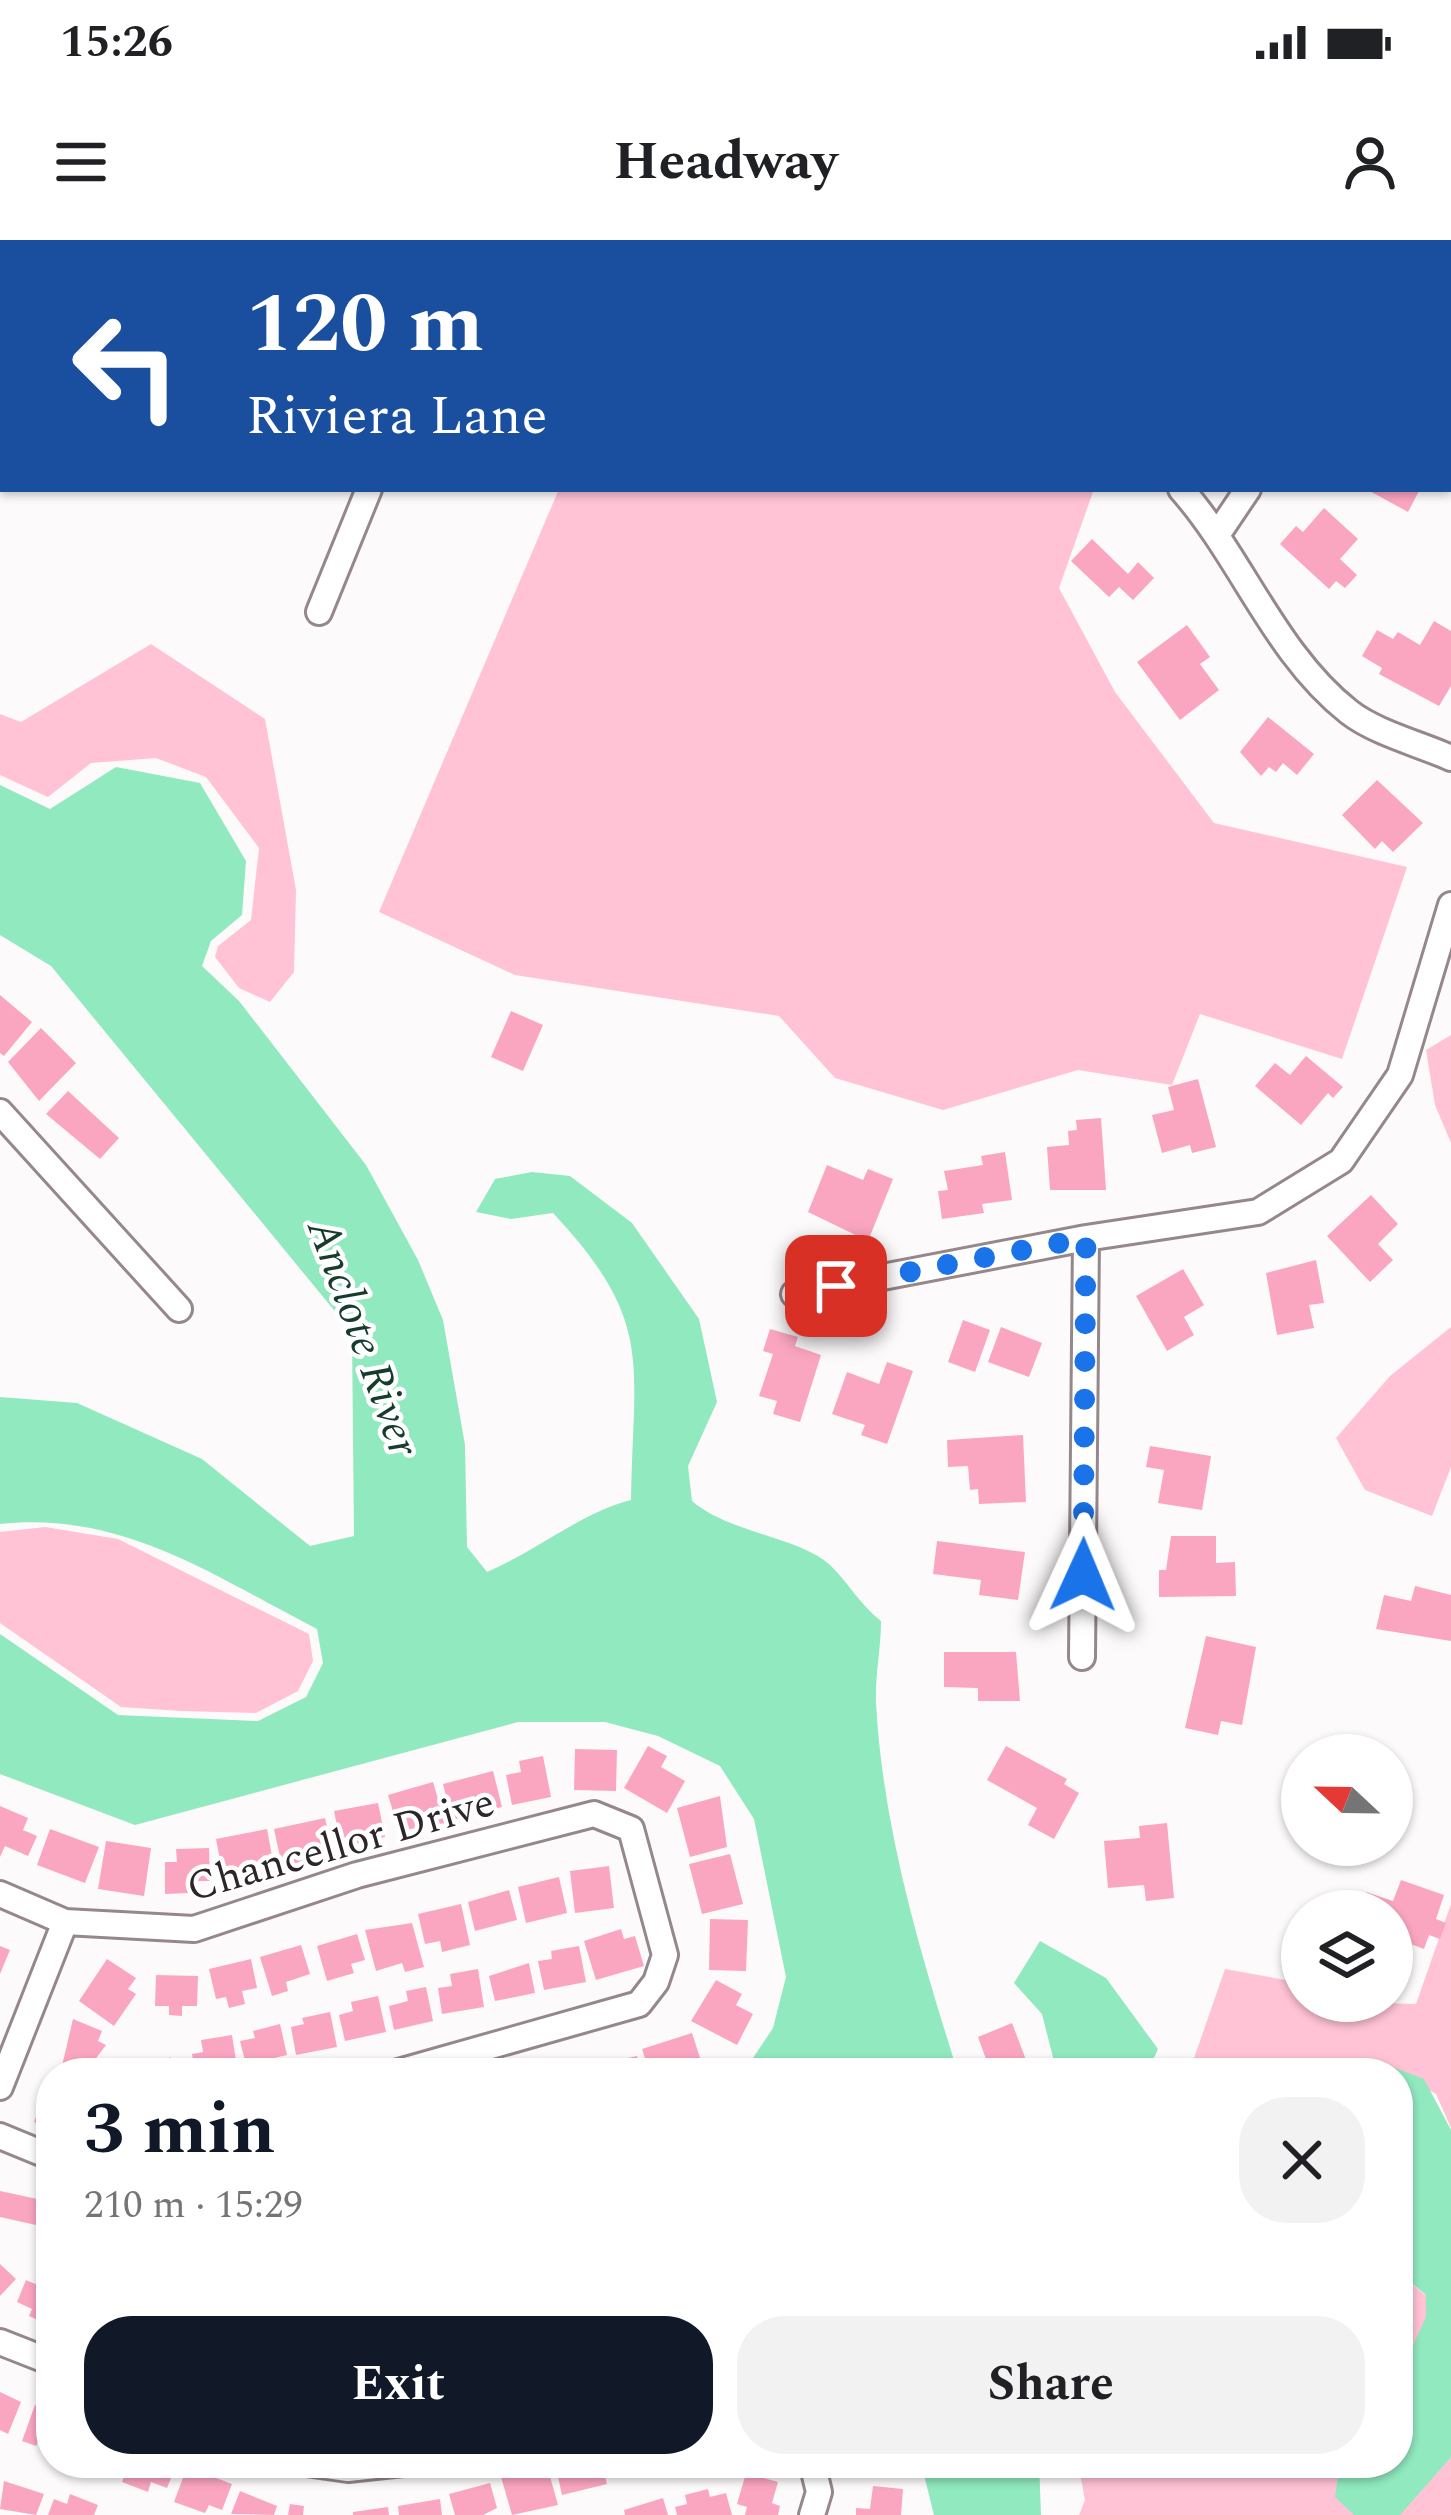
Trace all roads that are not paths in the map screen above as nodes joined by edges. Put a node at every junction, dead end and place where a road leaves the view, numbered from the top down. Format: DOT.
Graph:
graph roads {
  1 [pos="368,492"];
  2 [pos="1184,492"];
  3 [pos="1246,492"];
  4 [pos="1219,532"];
  5 [pos="320,612"];
  6 [pos="1451,758"];
  7 [pos="1451,904"];
  8 [pos="0,1112"];
  9 [pos="1086,1238"];
  10 [pos="794,1294"];
  11 [pos="179,1309"];
  12 [pos="1082,1657"];
  13 [pos="0,1894"];
  14 [pos="65,1922"];
  15 [pos="469,2058"];
  16 [pos="0,2086"];
  17 [pos="0,2136"];
  18 [pos="36,2150"];
  19 [pos="0,2342"];
  20 [pos="36,2356"];
  21 [pos="816,2478"];
  22 [pos="812,2515"];
  1 -- 5 [label="street"];
  2 -- 4 [label="street"];
  3 -- 4 [label="street"];
  4 -- 6 [label="street"];
  7 -- 9 [label="street"];
  8 -- 11 [label="street"];
  9 -- 10 [label="street"];
  9 -- 12 [label="street"];
  13 -- 14 [label="street, Chancellor Drive"];
  14 -- 15 [label="street, Chancellor Drive"];
  14 -- 16 [label="street"];
  17 -- 18 [label="street"];
  19 -- 20 [label="street"];
  21 -- 22 [label="street"];
}
